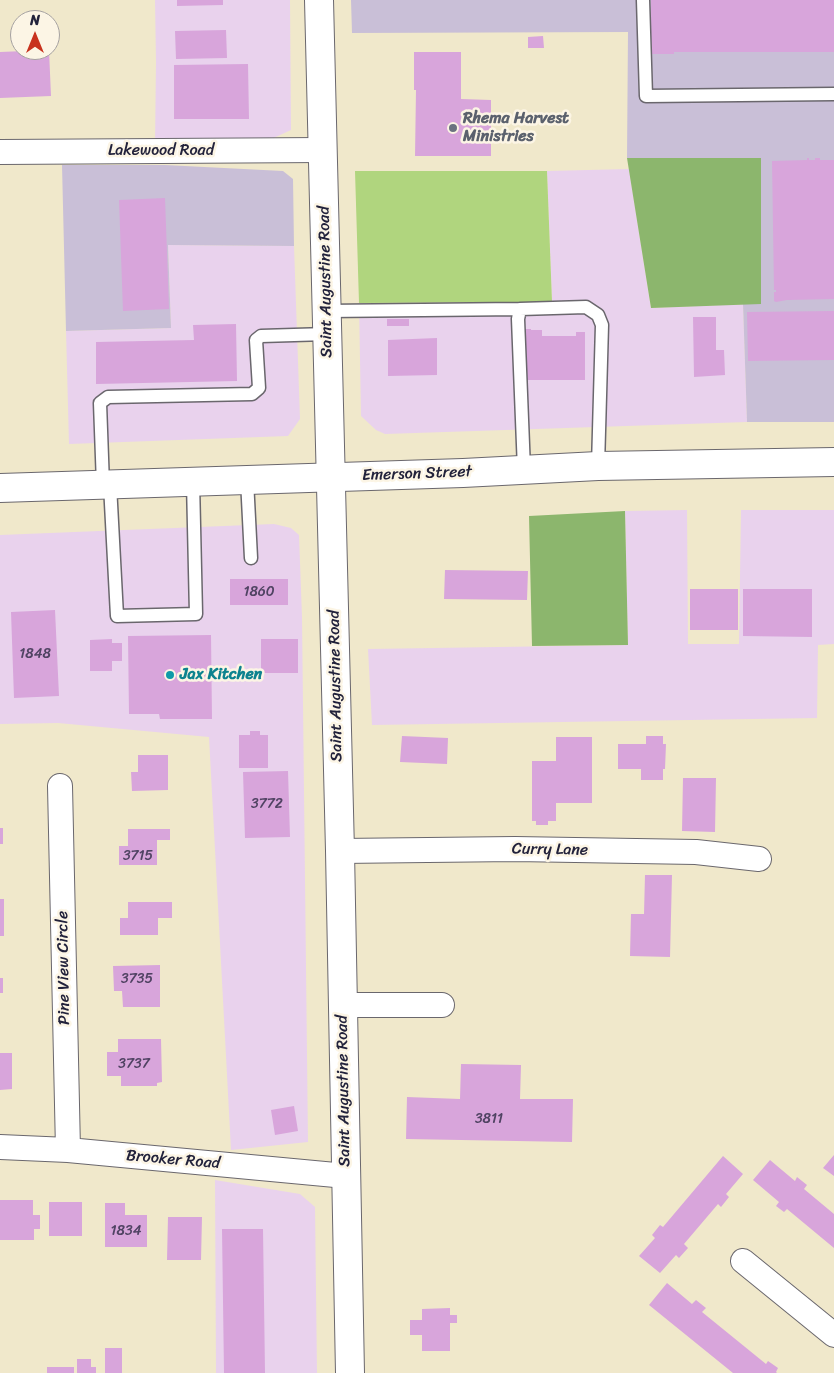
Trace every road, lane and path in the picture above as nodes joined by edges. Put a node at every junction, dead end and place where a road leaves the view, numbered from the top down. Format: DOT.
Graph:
graph roads {
  1 [pos="319,0"];
  2 [pos="643,0"];
  3 [pos="834,94"];
  4 [pos="322,150"];
  5 [pos="0,152"];
  6 [pos="520,309"];
  7 [pos="327,323"];
  8 [pos="834,462"];
  9 [pos="598,466"];
  10 [pos="524,470"];
  11 [pos="330,477"];
  12 [pos="247,480"];
  13 [pos="193,482"];
  14 [pos="106,485"];
  15 [pos="0,488"];
  16 [pos="251,558"];
  17 [pos="60,786"];
  18 [pos="340,851"];
  19 [pos="759,859"];
  20 [pos="343,1005"];
  21 [pos="442,1005"];
  22 [pos="0,1147"];
  23 [pos="68,1150"];
  24 [pos="346,1176"];
  25 [pos="743,1262"];
  26 [pos="834,1335"];
  27 [pos="350,1373"];
  1 -- 4 [label="main road, Saint Augustine Road"];
  2 -- 3 [label="lane"];
  4 -- 5 [label="street, Lakewood Road"];
  4 -- 7 [label="main road, Saint Augustine Road"];
  6 -- 7 [label="lane"];
  6 -- 9 [label="lane"];
  6 -- 10 [label="lane"];
  7 -- 11 [label="main road, Saint Augustine Road"];
  7 -- 14 [label="lane"];
  8 -- 9 [label="main road, Emerson Street"];
  9 -- 10 [label="main road, Emerson Street"];
  10 -- 11 [label="main road, Emerson Street"];
  11 -- 12 [label="main road, Emerson Street"];
  11 -- 18 [label="main road, Saint Augustine Road"];
  12 -- 13 [label="main road, Emerson Street"];
  12 -- 16 [label="lane"];
  13 -- 14 [label="main road, Emerson Street"];
  13 -- 14 [label="lane"];
  14 -- 15 [label="main road, Emerson Street"];
  17 -- 23 [label="street, Pine View Circle"];
  18 -- 19 [label="street, Curry Lane"];
  18 -- 20 [label="main road, Saint Augustine Road"];
  20 -- 21 [label="street"];
  20 -- 24 [label="main road, Saint Augustine Road"];
  22 -- 23 [label="street, Brooker Road"];
  23 -- 24 [label="street, Brooker Road"];
  24 -- 27 [label="main road, Saint Augustine Road"];
  25 -- 26 [label="street"];
}
